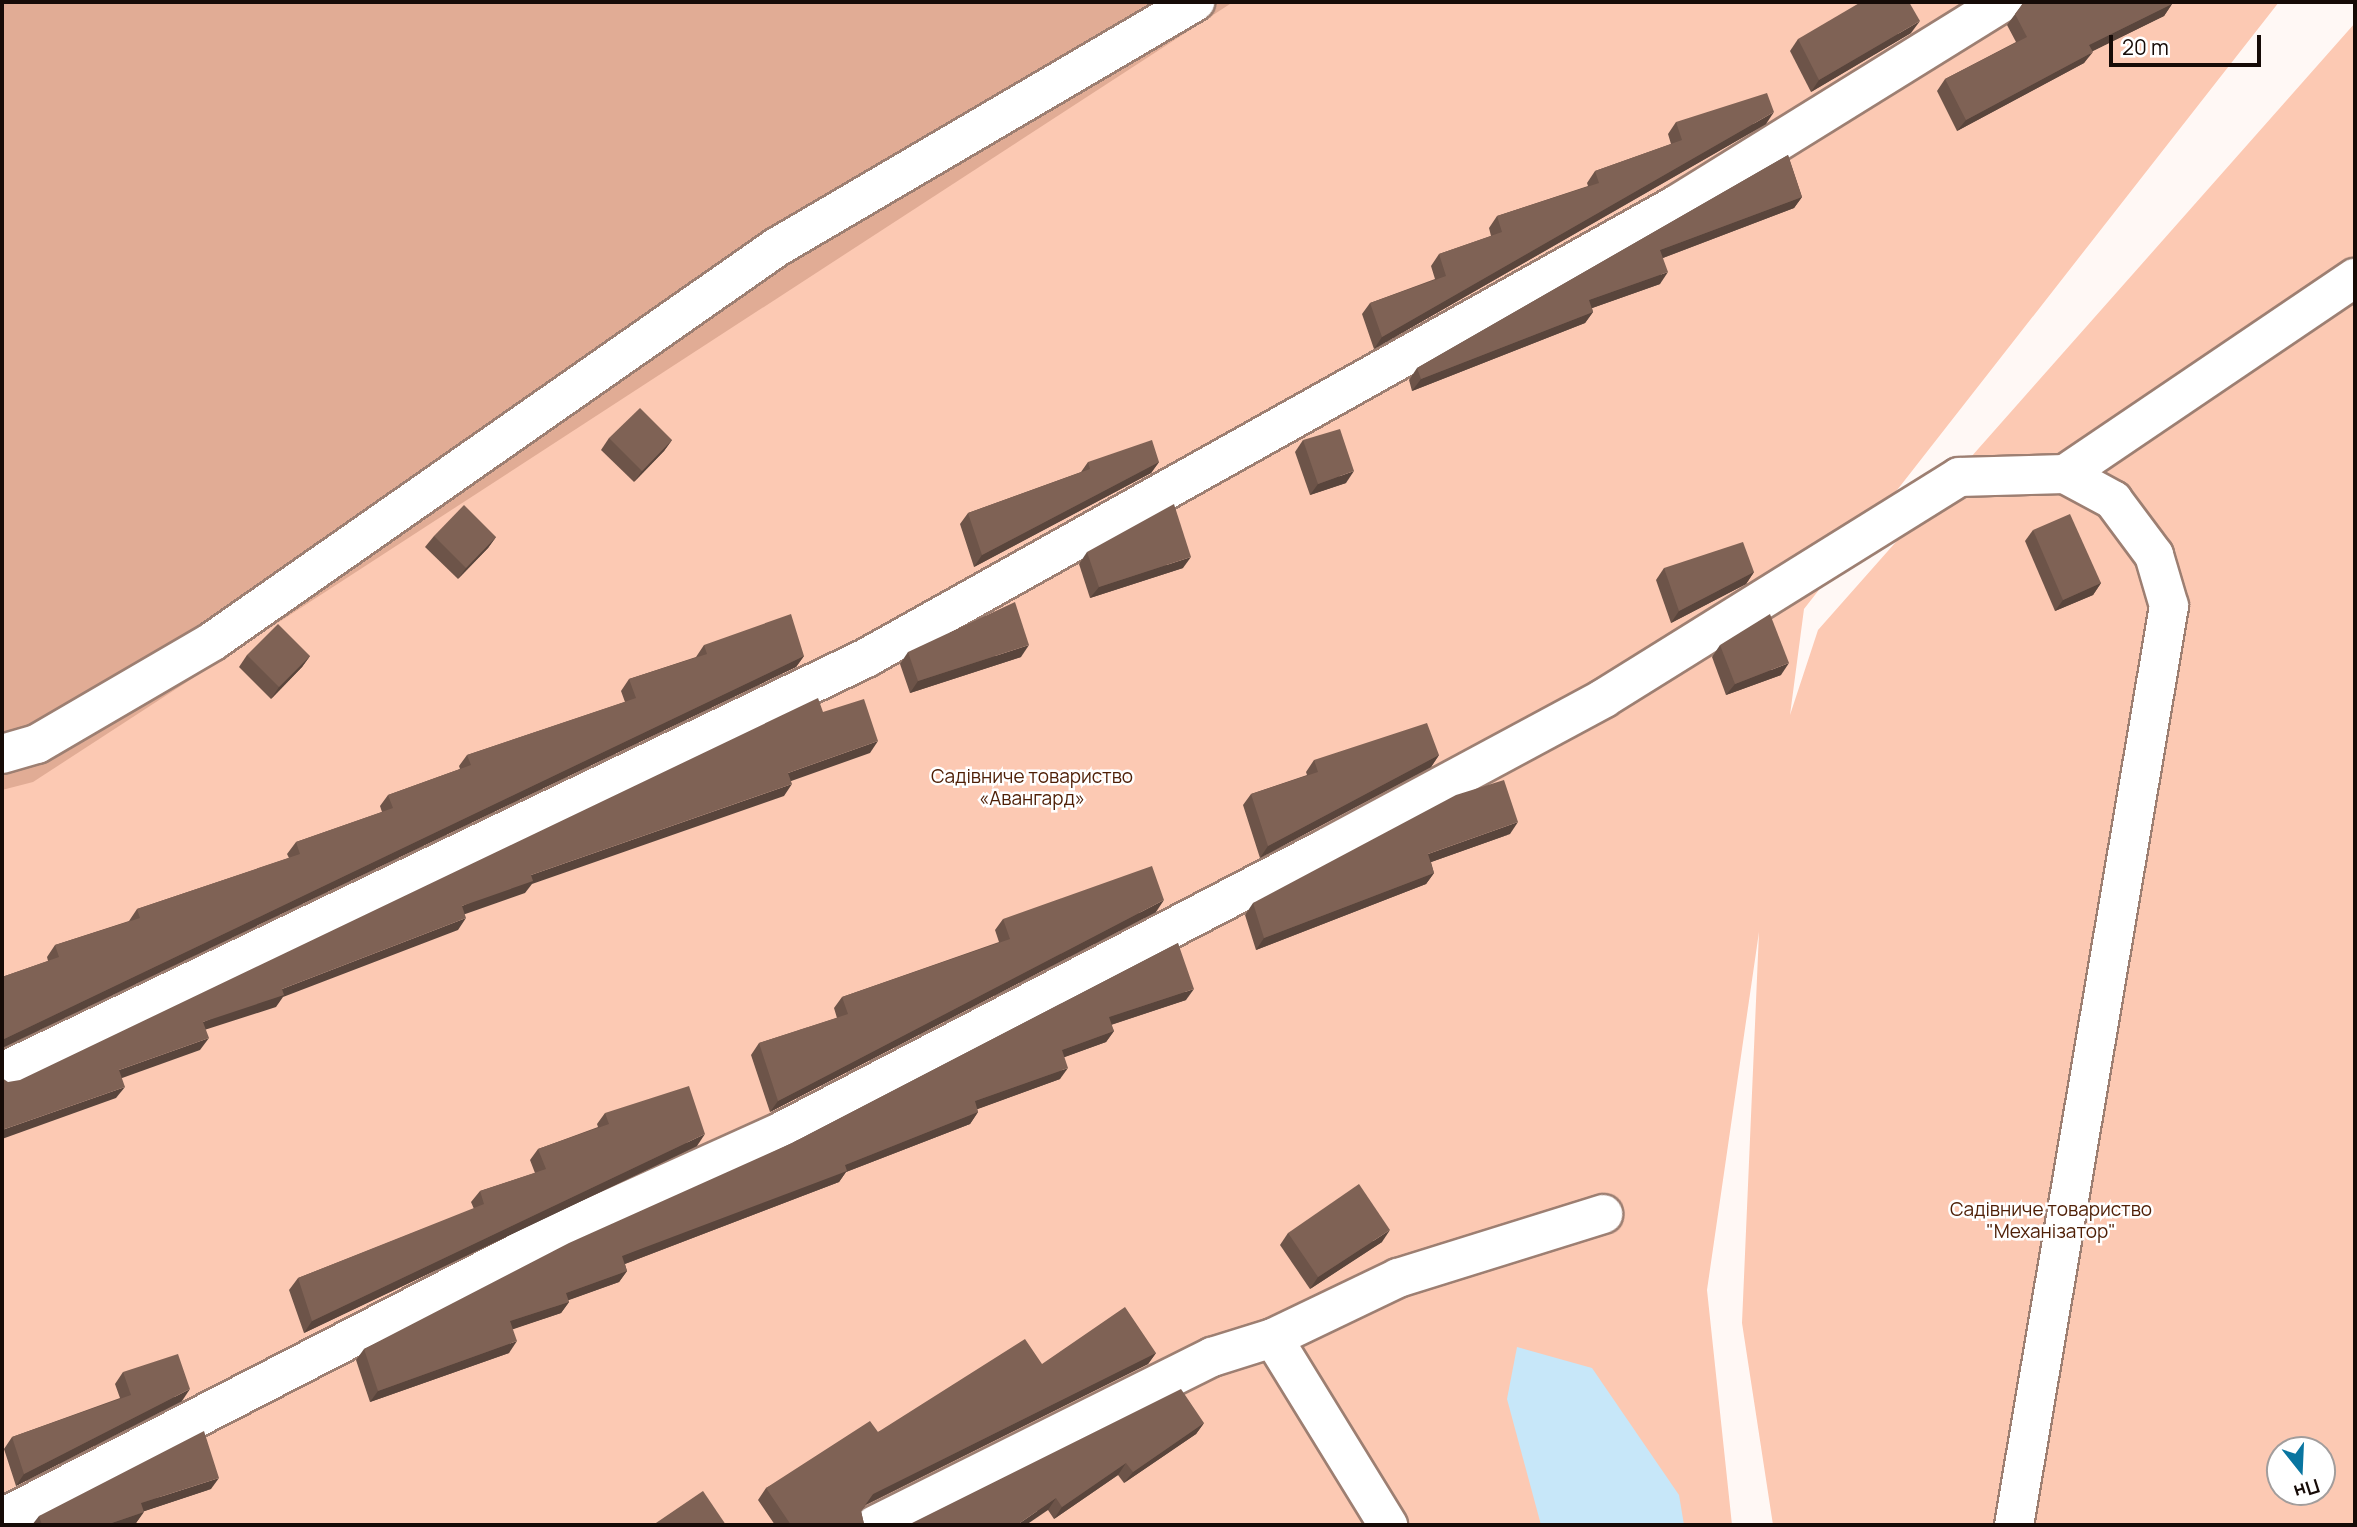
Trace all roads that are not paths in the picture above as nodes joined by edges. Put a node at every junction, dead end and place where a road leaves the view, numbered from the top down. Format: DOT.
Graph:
graph roads {
  1 [pos="1195,2"];
  2 [pos="2003,2"];
  3 [pos="2355,278"];
  4 [pos="2064,474"];
  5 [pos="2,754"];
  6 [pos="2,1072"];
  7 [pos="1603,1214"];
  8 [pos="1273,1338"];
  9 [pos="2,1518"];
  10 [pos="875,1525"];
  11 [pos="1388,1525"];
  12 [pos="2014,1525"];
  1 -- 5 [label="street"];
  2 -- 6 [label="street"];
  3 -- 4 [label="street"];
  4 -- 9 [label="street"];
  4 -- 12 [label="street"];
  7 -- 8 [label="street"];
  8 -- 10 [label="street"];
  8 -- 11 [label="street"];
}
